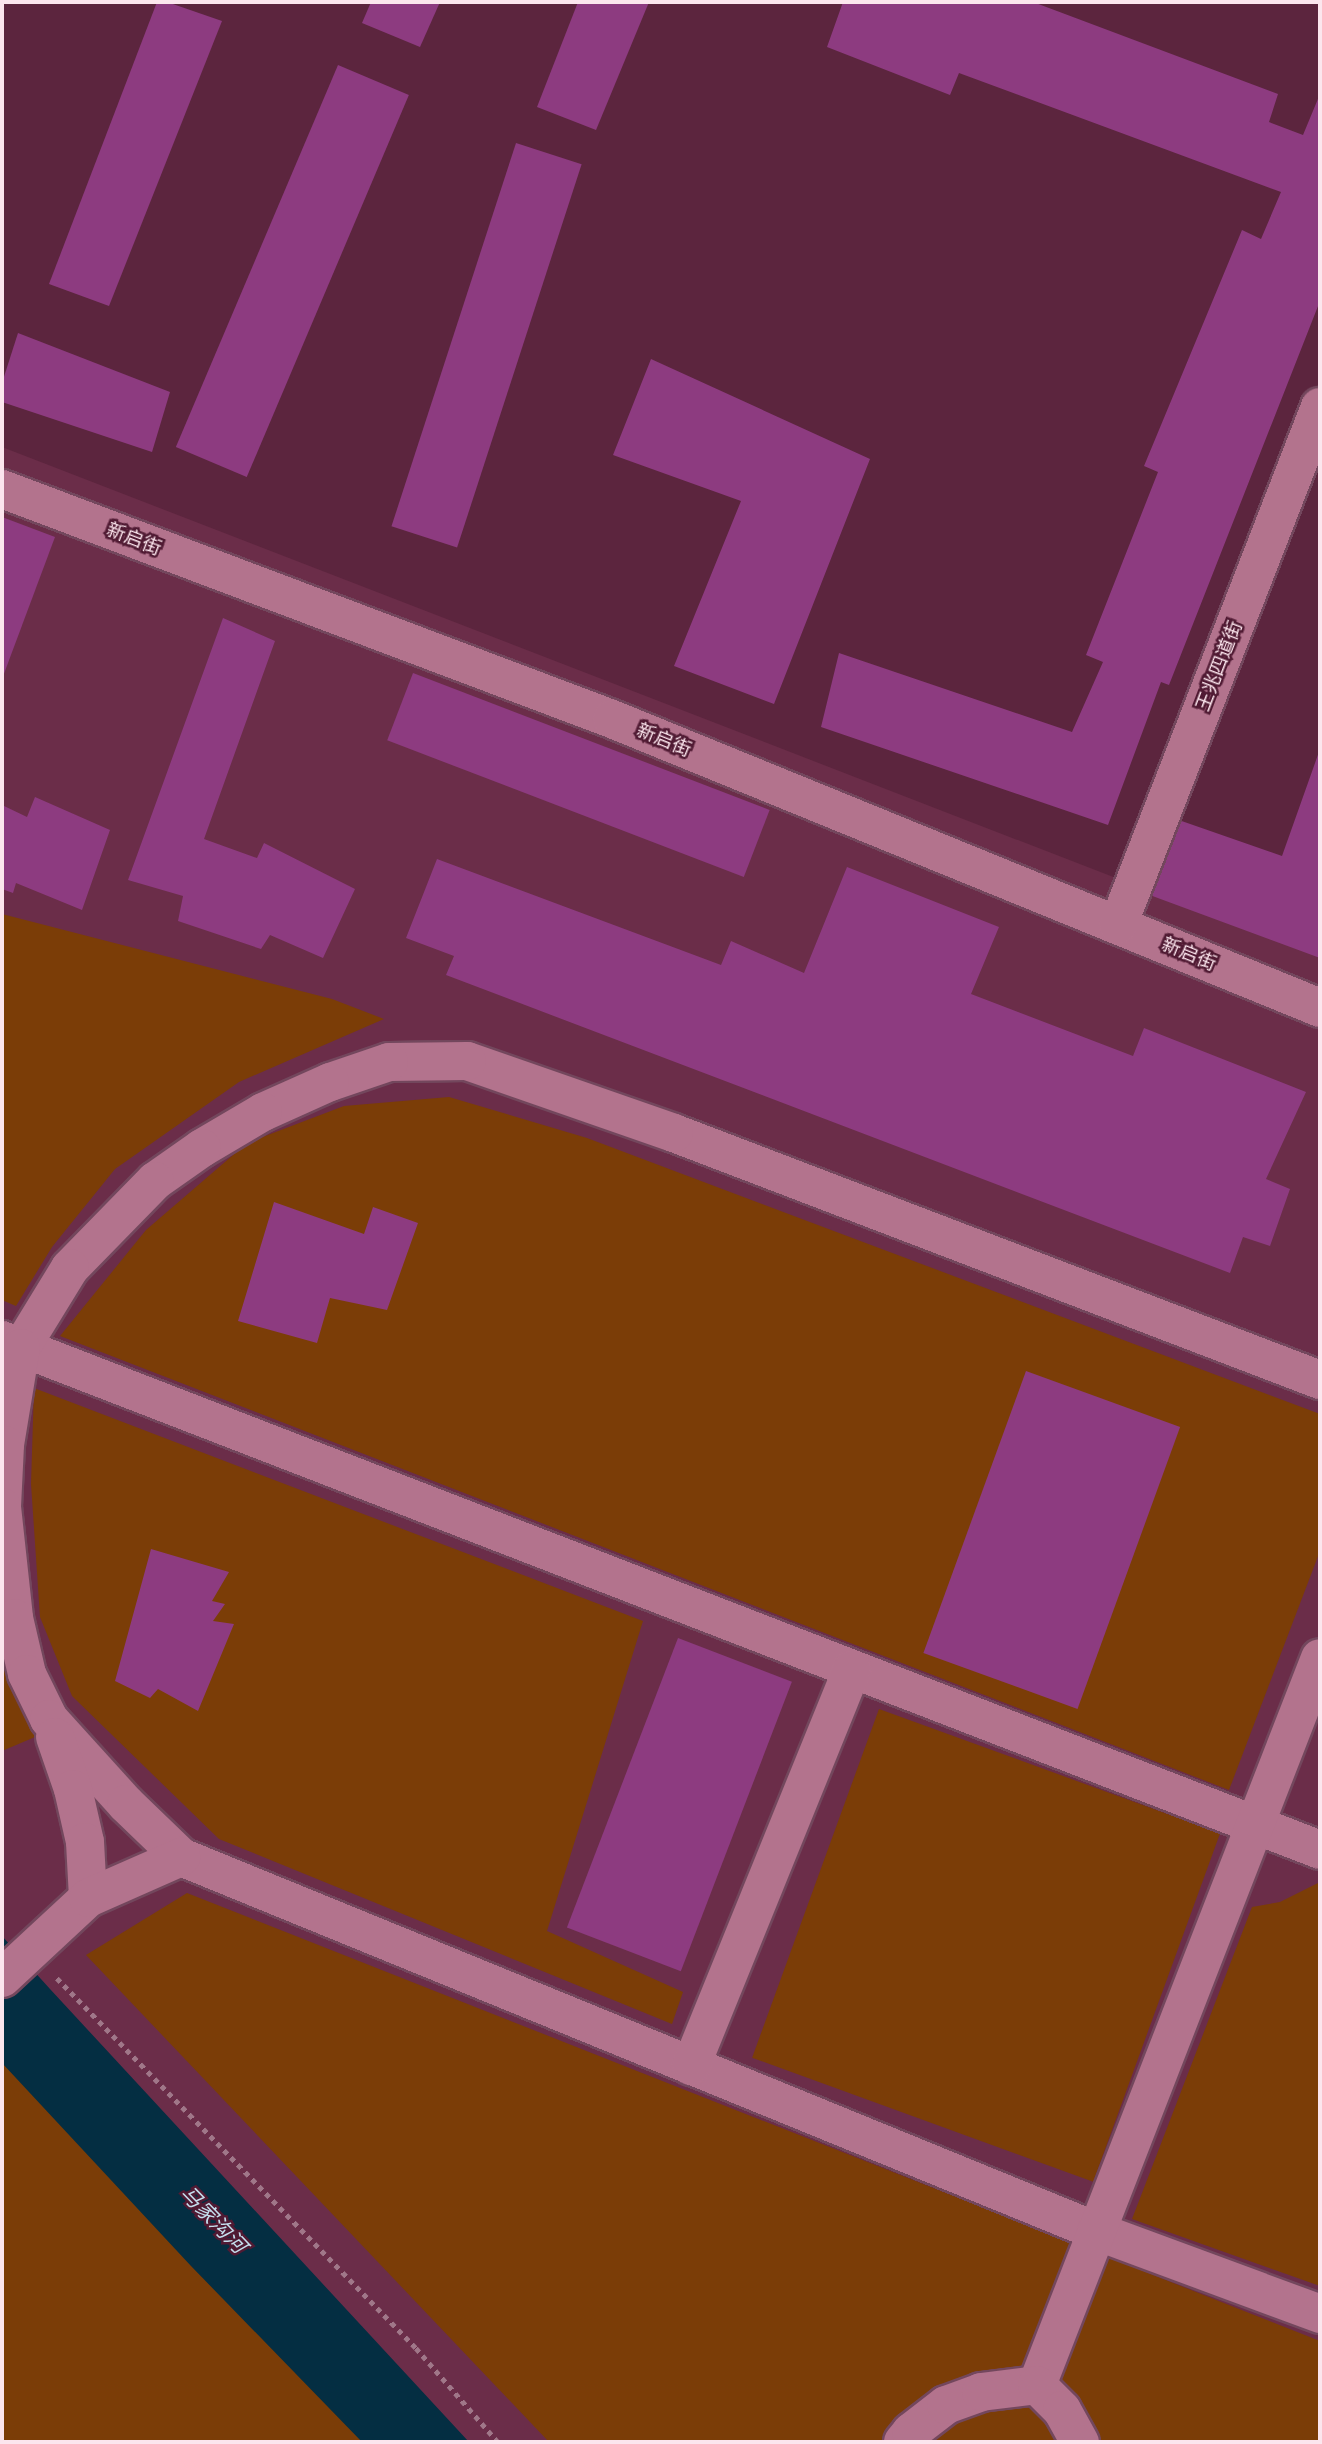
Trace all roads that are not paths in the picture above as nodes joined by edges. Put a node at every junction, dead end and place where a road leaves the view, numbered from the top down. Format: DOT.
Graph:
graph roads {
  1 [pos="1320,407"];
  2 [pos="2,489"];
  3 [pos="1118,925"];
  4 [pos="1320,1008"];
  5 [pos="11,1344"];
  6 [pos="1320,1380"];
  7 [pos="1320,1658"];
  8 [pos="852,1669"];
  9 [pos="49,1719"];
  10 [pos="1255,1825"];
  11 [pos="1320,1850"];
  12 [pos="181,1857"];
  13 [pos="88,1898"];
  14 [pos="2,1978"];
  15 [pos="691,2066"];
  16 [pos="1096,2231"];
  17 [pos="1320,2314"];
  18 [pos="1037,2385"];
  19 [pos="903,2442"];
  20 [pos="1080,2442"];
  1 -- 3 [label="street, 王兆四道街"];
  2 -- 3 [label="street, 新启街"];
  3 -- 4 [label="street, 新启街"];
  5 -- 6 [label="street"];
  5 -- 8 [label="street"];
  5 -- 9 [label="street"];
  7 -- 10 [label="street"];
  8 -- 10 [label="street"];
  8 -- 15 [label="street"];
  9 -- 12 [label="street"];
  9 -- 13 [label="street"];
  10 -- 11 [label="street"];
  10 -- 16 [label="street"];
  12 -- 13 [label="street"];
  12 -- 15 [label="street"];
  13 -- 14 [label="street"];
  15 -- 16 [label="street"];
  16 -- 17 [label="street"];
  16 -- 18 [label="street"];
  18 -- 19 [label="street"];
  18 -- 20 [label="street"];
}
